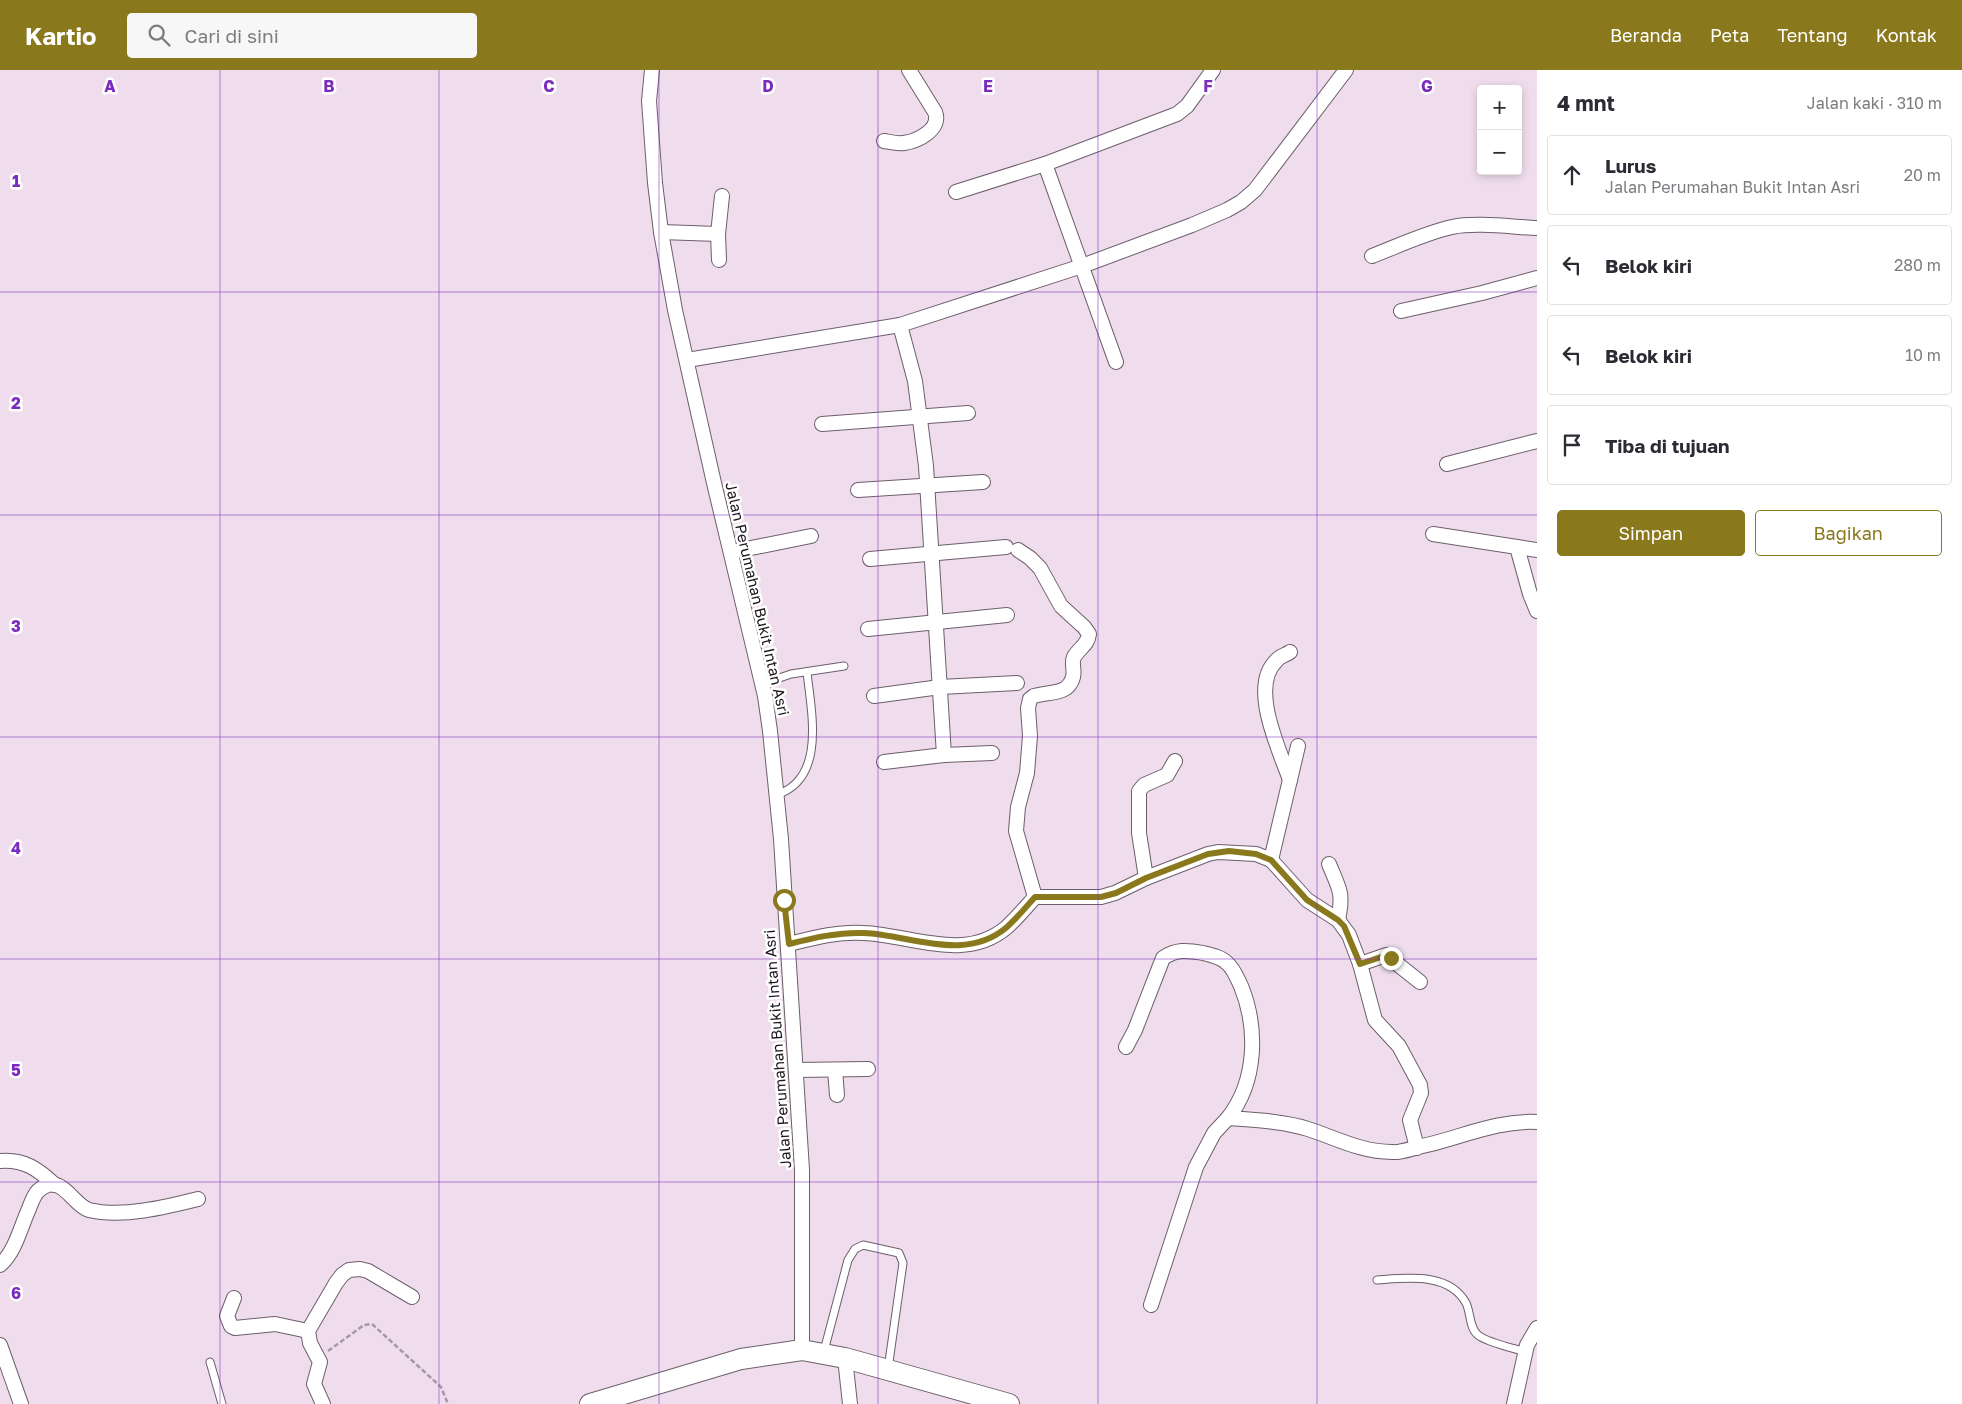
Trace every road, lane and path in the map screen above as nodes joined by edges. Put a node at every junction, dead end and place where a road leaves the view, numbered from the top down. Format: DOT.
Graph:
graph roads {
  1 [pos="652,70"];
  2 [pos="909,70"];
  3 [pos="1213,70"];
  4 [pos="1346,70"];
  5 [pos="884,141"];
  6 [pos="1045,164"];
  7 [pos="956,192"];
  8 [pos="722,196"];
  9 [pos="1537,228"];
  10 [pos="661,232"];
  11 [pos="718,234"];
  12 [pos="1372,256"];
  13 [pos="719,260"];
  14 [pos="1082,266"];
  15 [pos="1537,278"];
  16 [pos="1401,311"];
  17 [pos="900,325"];
  18 [pos="687,360"];
  19 [pos="1116,362"];
  20 [pos="968,413"];
  21 [pos="921,415"];
  22 [pos="822,424"];
  23 [pos="1537,441"];
  24 [pos="1447,464"];
  25 [pos="983,482"];
  26 [pos="928,485"];
  27 [pos="858,490"];
  28 [pos="1433,534"];
  29 [pos="811,536"];
  30 [pos="1517,547"];
  31 [pos="1537,550"];
  32 [pos="730,552"];
  33 [pos="932,553"];
  34 [pos="870,559"];
  35 [pos="1537,611"];
  36 [pos="1007,615"];
  37 [pos="936,622"];
  38 [pos="868,629"];
  39 [pos="1290,652"];
  40 [pos="844,666"];
  41 [pos="807,672"];
  42 [pos="1017,683"];
  43 [pos="762,684"];
  44 [pos="940,688"];
  45 [pos="874,696"];
  46 [pos="1298,746"];
  47 [pos="992,753"];
  48 [pos="944,755"];
  49 [pos="1174,761"];
  50 [pos="884,762"];
  51 [pos="1290,780"];
  52 [pos="776,795"];
  53 [pos="1271,860"];
  54 [pos="1329,864"];
  55 [pos="1146,878"];
  56 [pos="1035,897"];
  57 [pos="1338,920"];
  58 [pos="789,944"];
  59 [pos="1360,964"];
  60 [pos="1420,982"];
  61 [pos="1126,1047"];
  62 [pos="868,1069"];
  63 [pos="796,1070"];
  64 [pos="835,1070"];
  65 [pos="837,1095"];
  66 [pos="1228,1118"];
  67 [pos="1537,1122"];
  68 [pos="1417,1148"];
  69 [pos="0,1161"];
  70 [pos="55,1185"];
  71 [pos="198,1199"];
  72 [pos="0,1265"];
  73 [pos="1377,1280"];
  74 [pos="412,1297"];
  75 [pos="234,1298"];
  76 [pos="1151,1305"];
  77 [pos="1537,1328"];
  78 [pos="308,1331"];
  79 [pos="0,1345"];
  80 [pos="802,1350"];
  81 [pos="1526,1352"];
  82 [pos="824,1354"];
  83 [pos="319,1358"];
  84 [pos="845,1358"];
  85 [pos="210,1362"];
  86 [pos="888,1370"];
  87 [pos="21,1404"];
  88 [pos="222,1404"];
  89 [pos="323,1404"];
  90 [pos="448,1404"];
  91 [pos="590,1404"];
  92 [pos="850,1404"];
  93 [pos="1009,1404"];
  94 [pos="1514,1404"];
  1 -- 10 [label="street, Jalan Perumahan Bukit Intan Asri"];
  2 -- 5 [label="street"];
  3 -- 6 [label="street"];
  4 -- 14 [label="street"];
  6 -- 7 [label="street"];
  6 -- 14 [label="street"];
  8 -- 11 [label="street"];
  9 -- 12 [label="street"];
  10 -- 11 [label="street"];
  10 -- 18 [label="street, Jalan Perumahan Bukit Intan Asri"];
  11 -- 13 [label="street"];
  14 -- 17 [label="street"];
  14 -- 19 [label="street"];
  15 -- 16 [label="street"];
  17 -- 18 [label="street"];
  17 -- 21 [label="street"];
  18 -- 32 [label="street, Jalan Perumahan Bukit Intan Asri"];
  20 -- 21 [label="street"];
  21 -- 22 [label="street"];
  21 -- 26 [label="street"];
  23 -- 24 [label="street"];
  25 -- 26 [label="street"];
  26 -- 27 [label="street"];
  26 -- 33 [label="street"];
  28 -- 30 [label="street"];
  29 -- 32 [label="street"];
  30 -- 31 [label="street"];
  30 -- 35 [label="street"];
  32 -- 43 [label="street, Jalan Perumahan Bukit Intan Asri"];
  33 -- 34 [label="street"];
  33 -- 37 [label="street"];
  33 -- 56 [label="street"];
  36 -- 37 [label="street"];
  37 -- 38 [label="street"];
  37 -- 44 [label="street"];
  39 -- 51 [label="street"];
  40 -- 41 [label="lane"];
  41 -- 43 [label="lane"];
  41 -- 52 [label="lane"];
  42 -- 44 [label="street"];
  43 -- 52 [label="street, Jalan Perumahan Bukit Intan Asri"];
  44 -- 45 [label="street"];
  44 -- 48 [label="street"];
  46 -- 51 [label="street"];
  47 -- 48 [label="street"];
  48 -- 50 [label="street"];
  49 -- 55 [label="street"];
  51 -- 53 [label="street"];
  52 -- 58 [label="street, Jalan Perumahan Bukit Intan Asri"];
  53 -- 55 [label="street"];
  53 -- 57 [label="street"];
  54 -- 57 [label="street"];
  55 -- 56 [label="street"];
  56 -- 58 [label="street"];
  57 -- 59 [label="street"];
  58 -- 63 [label="street, Jalan Perumahan Bukit Intan Asri"];
  59 -- 60 [label="street"];
  59 -- 68 [label="street"];
  61 -- 66 [label="street"];
  62 -- 64 [label="street"];
  63 -- 64 [label="street"];
  63 -- 80 [label="street, Jalan Perumahan Bukit Intan Asri"];
  64 -- 65 [label="street"];
  66 -- 68 [label="street"];
  66 -- 76 [label="street"];
  67 -- 68 [label="street"];
  69 -- 70 [label="street"];
  70 -- 71 [label="street"];
  70 -- 72 [label="street"];
  73 -- 81 [label="lane"];
  74 -- 78 [label="street"];
  75 -- 78 [label="street"];
  77 -- 81 [label="street"];
  78 -- 83 [label="street"];
  79 -- 87 [label="street"];
  80 -- 82 [label="main road"];
  80 -- 91 [label="main road"];
  81 -- 94 [label="street"];
  82 -- 84 [label="main road"];
  82 -- 86 [label="lane"];
  83 -- 89 [label="street"];
  83 -- 90 [label="path"];
  84 -- 86 [label="main road"];
  84 -- 92 [label="street"];
  85 -- 88 [label="lane"];
  86 -- 93 [label="main road"];
}
